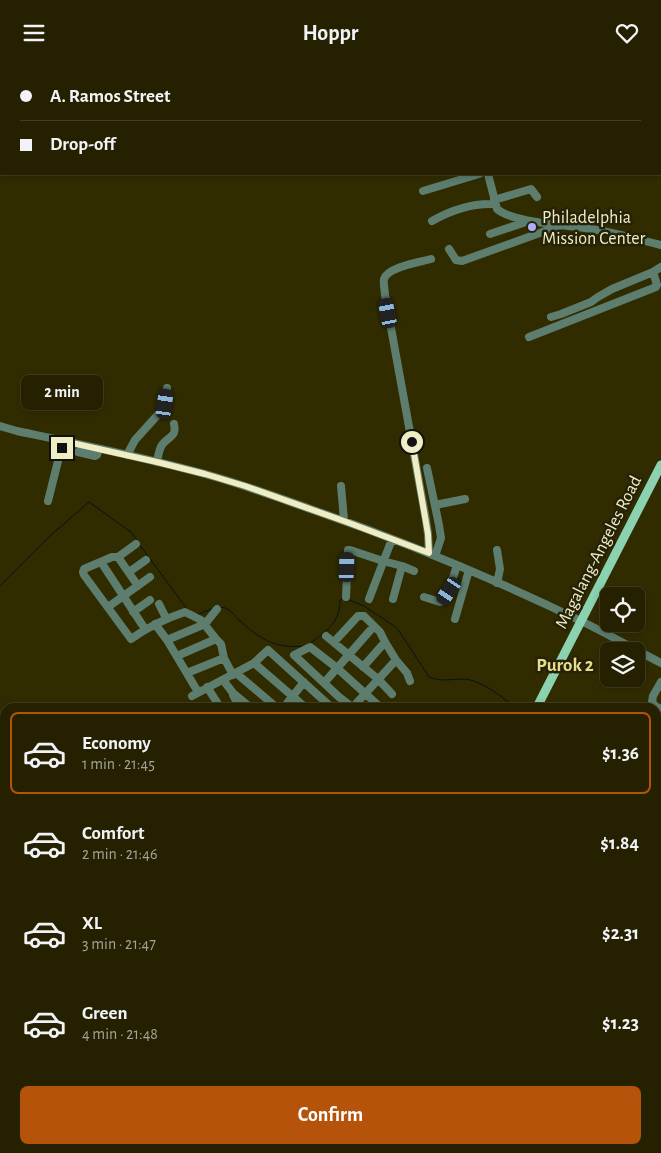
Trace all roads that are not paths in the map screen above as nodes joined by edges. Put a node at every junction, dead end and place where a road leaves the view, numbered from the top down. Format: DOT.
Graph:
graph roads {
  1 [pos="476,175"];
  2 [pos="488,175"];
  3 [pos="422,191"];
  4 [pos="536,197"];
  5 [pos="495,202"];
  6 [pos="432,221"];
  7 [pos="530,221"];
  8 [pos="561,225"];
  9 [pos="490,234"];
  10 [pos="661,245"];
  11 [pos="449,249"];
  12 [pos="431,259"];
  13 [pos="661,267"];
  14 [pos="652,272"];
  15 [pos="551,317"];
  16 [pos="529,337"];
  17 [pos="167,388"];
  18 [pos="174,424"];
  19 [pos="0,426"];
  20 [pos="63,441"];
  21 [pos="99,449"];
  22 [pos="78,452"];
  23 [pos="127,455"];
  24 [pos="157,462"];
  25 [pos="661,465"];
  26 [pos="427,468"];
  27 [pos="341,486"];
  28 [pos="465,499"];
  29 [pos="48,501"];
  30 [pos="435,505"];
  31 [pos="344,521"];
  32 [pos="392,539"];
  33 [pos="352,541"];
  34 [pos="136,544"];
  35 [pos="350,550"];
  36 [pos="497,550"];
  37 [pos="432,554"];
  38 [pos="118,557"];
  39 [pos="146,560"];
  40 [pos="384,561"];
  41 [pos="101,562"];
  42 [pos="457,565"];
  43 [pos="402,566"];
  44 [pos="469,570"];
  45 [pos="414,571"];
  46 [pos="129,572"];
  47 [pos="150,577"];
  48 [pos="497,583"];
  49 [pos="138,586"];
  50 [pos="124,596"];
  51 [pos="346,597"];
  52 [pos="424,597"];
  53 [pos="369,599"];
  54 [pos="393,599"];
  55 [pos="150,600"];
  56 [pos="159,604"];
  57 [pos="108,607"];
  58 [pos="217,609"];
  59 [pos="134,612"];
  60 [pos="166,618"];
  61 [pos="455,619"];
  62 [pos="581,621"];
  63 [pos="156,624"];
  64 [pos="205,624"];
  65 [pos="374,626"];
  66 [pos="145,629"];
  67 [pos="326,635"];
  68 [pos="216,639"];
  69 [pos="167,640"];
  70 [pos="385,642"];
  71 [pos="334,643"];
  72 [pos="349,655"];
  73 [pos="177,656"];
  74 [pos="224,658"];
  75 [pos="396,660"];
  76 [pos="254,663"];
  77 [pos="661,663"];
  78 [pos="363,667"];
  79 [pos="337,669"];
  80 [pos="187,673"];
  81 [pos="234,674"];
  82 [pos="378,679"];
  83 [pos="223,680"];
  84 [pos="410,681"];
  85 [pos="304,682"];
  86 [pos="661,682"];
  87 [pos="324,683"];
  88 [pos="207,687"];
  89 [pos="233,693"];
  90 [pos="365,694"];
  91 [pos="392,694"];
  92 [pos="294,697"];
  93 [pos="215,703"];
  94 [pos="237,703"];
  95 [pos="245,703"];
  96 [pos="271,703"];
  97 [pos="288,703"];
  98 [pos="301,703"];
  99 [pos="327,703"];
  100 [pos="347,703"];
  101 [pos="356,703"];
  102 [pos="375,703"];
  103 [pos="539,703"];
  104 [pos="653,703"];
  1 -- 3 [label="street"];
  2 -- 5 [label="street"];
  4 -- 5 [label="street"];
  5 -- 6 [label="street"];
  5 -- 7 [label="street"];
  7 -- 8 [label="street"];
  7 -- 9 [label="street"];
  8 -- 10 [label="street"];
  8 -- 11 [label="street"];
  12 -- 37 [label="street"];
  13 -- 14 [label="street"];
  14 -- 15 [label="street"];
  14 -- 16 [label="street"];
  17 -- 23 [label="street"];
  18 -- 24 [label="street"];
  19 -- 20 [label="street"];
  20 -- 21 [label="street"];
  20 -- 29 [label="street"];
  21 -- 22 [label="street"];
  21 -- 23 [label="street"];
  23 -- 24 [label="street"];
  24 -- 31 [label="street"];
  25 -- 62 [label="main road, Magalang-Angeles Road"];
  26 -- 30 [label="street"];
  27 -- 31 [label="street"];
  28 -- 30 [label="street"];
  30 -- 37 [label="street"];
  31 -- 32 [label="street"];
  32 -- 37 [label="street"];
  32 -- 40 [label="street"];
  33 -- 35 [label="street"];
  34 -- 38 [label="street"];
  35 -- 40 [label="street"];
  35 -- 51 [label="street"];
  36 -- 48 [label="street"];
  37 -- 42 [label="street"];
  38 -- 41 [label="street"];
  38 -- 46 [label="street"];
  39 -- 46 [label="street"];
  40 -- 43 [label="street"];
  40 -- 53 [label="street"];
  41 -- 50 [label="street"];
  41 -- 57 [label="street"];
  42 -- 44 [label="street"];
  42 -- 52 [label="street"];
  43 -- 45 [label="street"];
  43 -- 54 [label="street"];
  44 -- 48 [label="street"];
  44 -- 61 [label="street"];
  46 -- 49 [label="street"];
  47 -- 49 [label="street"];
  48 -- 62 [label="street"];
  49 -- 50 [label="street"];
  50 -- 57 [label="street"];
  50 -- 59 [label="street"];
  55 -- 59 [label="street"];
  56 -- 60 [label="street"];
  57 -- 66 [label="street"];
  58 -- 64 [label="street"];
  59 -- 66 [label="street"];
  60 -- 63 [label="street"];
  60 -- 64 [label="street"];
  62 -- 77 [label="street"];
  62 -- 103 [label="main road, Magalang-Angeles Road"];
  63 -- 66 [label="street"];
  63 -- 69 [label="street"];
  64 -- 68 [label="street"];
  64 -- 69 [label="street"];
  65 -- 70 [label="street"];
  65 -- 71 [label="street"];
  65 -- 72 [label="street"];
  67 -- 71 [label="street"];
  68 -- 73 [label="street"];
  68 -- 74 [label="street"];
  69 -- 73 [label="street"];
  70 -- 75 [label="street"];
  70 -- 78 [label="street"];
  71 -- 72 [label="street"];
  72 -- 78 [label="street"];
  72 -- 79 [label="street"];
  73 -- 80 [label="street"];
  74 -- 80 [label="street"];
  74 -- 81 [label="street"];
  75 -- 82 [label="street"];
  75 -- 84 [label="street"];
  76 -- 81 [label="street"];
  76 -- 85 [label="street"];
  76 -- 92 [label="street"];
  78 -- 82 [label="street"];
  79 -- 87 [label="street"];
  79 -- 87 [label="street"];
  79 -- 90 [label="street"];
  80 -- 88 [label="street"];
  81 -- 83 [label="street"];
  81 -- 96 [label="street"];
  82 -- 90 [label="street"];
  82 -- 91 [label="street"];
  83 -- 88 [label="street"];
  83 -- 89 [label="street"];
  85 -- 92 [label="street"];
  85 -- 99 [label="street"];
  86 -- 104 [label="street"];
  87 -- 100 [label="street"];
  88 -- 93 [label="street"];
  89 -- 94 [label="street"];
  89 -- 95 [label="street"];
  90 -- 101 [label="street"];
  90 -- 102 [label="street"];
  92 -- 97 [label="street"];
  92 -- 98 [label="street"];
}
